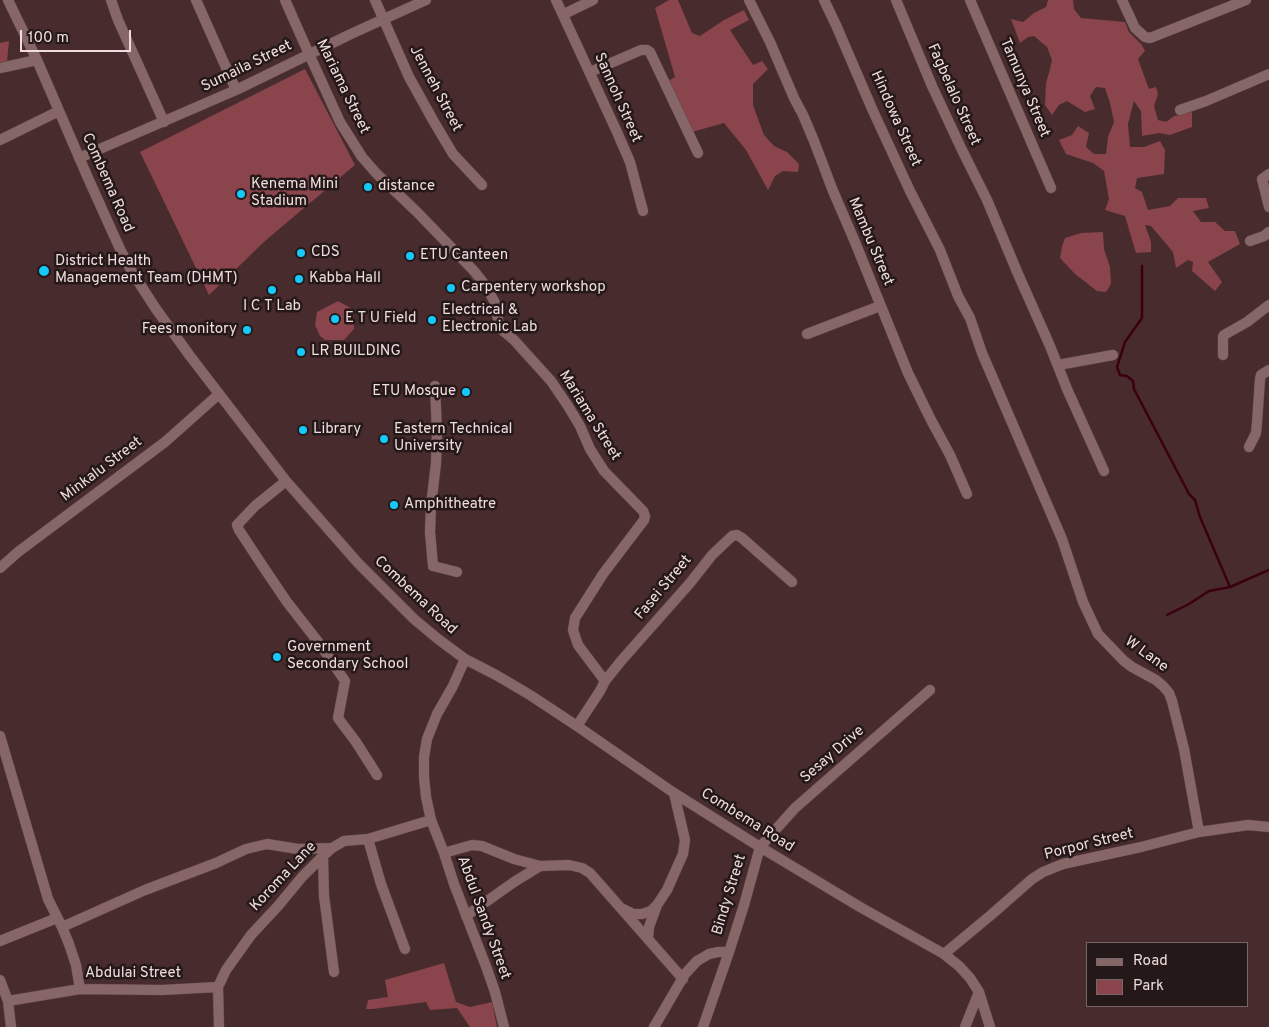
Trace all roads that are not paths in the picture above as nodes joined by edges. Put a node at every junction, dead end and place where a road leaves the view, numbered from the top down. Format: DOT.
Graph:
graph roads {
  1 [pos="8,0"];
  2 [pos="111,0"];
  3 [pos="196,0"];
  4 [pos="285,0"];
  5 [pos="375,0"];
  6 [pos="426,0"];
  7 [pos="556,0"];
  8 [pos="594,0"];
  9 [pos="749,0"];
  10 [pos="824,0"];
  11 [pos="896,0"];
  12 [pos="970,0"];
  13 [pos="1122,0"];
  14 [pos="1246,0"];
  15 [pos="564,14"];
  16 [pos="383,19"];
  17 [pos="309,54"];
  18 [pos="37,60"];
  19 [pos="0,68"];
  20 [pos="590,72"];
  21 [pos="1269,74"];
  22 [pos="236,90"];
  23 [pos="1180,110"];
  24 [pos="59,111"];
  25 [pos="164,122"];
  26 [pos="0,140"];
  27 [pos="698,153"];
  28 [pos="79,158"];
  29 [pos="1269,174"];
  30 [pos="482,185"];
  31 [pos="1051,188"];
  32 [pos="1269,207"];
  33 [pos="643,211"];
  34 [pos="1269,232"];
  35 [pos="1250,241"];
  36 [pos="1269,305"];
  37 [pos="880,306"];
  38 [pos="808,334"];
  39 [pos="1113,355"];
  40 [pos="1223,355"];
  41 [pos="1058,365"];
  42 [pos="1269,370"];
  43 [pos="435,386"];
  44 [pos="219,394"];
  45 [pos="1249,447"];
  46 [pos="1104,471"];
  47 [pos="286,481"];
  48 [pos="967,494"];
  49 [pos="1,564"];
  50 [pos="1071,567"];
  51 [pos="457,572"];
  52 [pos="792,582"];
  53 [pos="465,659"];
  54 [pos="606,680"];
  55 [pos="930,690"];
  56 [pos="577,726"];
  57 [pos="0,736"];
  58 [pos="377,775"];
  59 [pos="674,793"];
  60 [pos="431,820"];
  61 [pos="1269,827"];
  62 [pos="1199,832"];
  63 [pos="368,839"];
  64 [pos="760,847"];
  65 [pos="332,848"];
  66 [pos="444,853"];
  67 [pos="323,856"];
  68 [pos="540,866"];
  69 [pos="657,905"];
  70 [pos="622,909"];
  71 [pos="466,916"];
  72 [pos="60,922"];
  73 [pos="648,939"];
  74 [pos="0,941"];
  75 [pos="405,949"];
  76 [pos="728,952"];
  77 [pos="944,954"];
  78 [pos="334,972"];
  79 [pos="683,979"];
  80 [pos="0,980"];
  81 [pos="218,987"];
  82 [pos="80,989"];
  83 [pos="979,992"];
  84 [pos="8,1001"];
  85 [pos="11,1027"];
  86 [pos="219,1027"];
  87 [pos="504,1027"];
  88 [pos="654,1027"];
  89 [pos="703,1027"];
  90 [pos="965,1027"];
  91 [pos="990,1027"];
  1 -- 18 [label="street, Combema Road"];
  2 -- 25 [label="street"];
  3 -- 22 [label="street"];
  4 -- 17 [label="street, Mariama Street"];
  5 -- 16 [label="street, Jenneh Street"];
  6 -- 16 [label="street, Sumaila Street"];
  7 -- 15 [label="street, Sannoh Street"];
  8 -- 15 [label="street"];
  9 -- 37 [label="street, Mambu Street"];
  10 -- 50 [label="street, Hindowa Street"];
  11 -- 41 [label="street, Fagbelalo Street"];
  12 -- 31 [label="street, Tamunya Street"];
  13 -- 14 [label="street"];
  15 -- 20 [label="street, Sannoh Street"];
  16 -- 17 [label="street, Sumaila Street"];
  16 -- 30 [label="street, Jenneh Street"];
  17 -- 22 [label="street, Sumaila Street"];
  17 -- 54 [label="street, Mariama Street"];
  18 -- 19 [label="street"];
  18 -- 24 [label="street, Combema Road"];
  20 -- 27 [label="street"];
  20 -- 33 [label="street, Sannoh Street"];
  21 -- 23 [label="street"];
  22 -- 25 [label="street, Sumaila Street"];
  24 -- 26 [label="street"];
  24 -- 28 [label="street, Combema Road"];
  25 -- 28 [label="street, Sumaila Street"];
  28 -- 44 [label="street, Combema Road"];
  29 -- 32 [label="street"];
  34 -- 35 [label="street"];
  36 -- 40 [label="street"];
  37 -- 38 [label="street"];
  37 -- 48 [label="street, Mambu Street"];
  39 -- 41 [label="street"];
  41 -- 46 [label="street, Fagbelalo Street"];
  42 -- 45 [label="street"];
  43 -- 51 [label="street"];
  44 -- 47 [label="street, Combema Road"];
  44 -- 49 [label="street, Minkalu Street"];
  47 -- 53 [label="street, Combema Road"];
  47 -- 58 [label="street"];
  50 -- 62 [label="street, W Lane"];
  52 -- 54 [label="street, Fasei Street"];
  53 -- 56 [label="street, Combema Road"];
  53 -- 60 [label="street, Abdul Sandy Street"];
  54 -- 56 [label="street, Fasei Street"];
  55 -- 64 [label="street, Sesay Drive"];
  56 -- 59 [label="street, Combema Road"];
  57 -- 72 [label="street"];
  59 -- 64 [label="street, Combema Road"];
  59 -- 69 [label="street"];
  60 -- 63 [label="street, Koroma Lane"];
  60 -- 66 [label="street, Abdul Sandy Street"];
  61 -- 62 [label="street, Porpor Street"];
  62 -- 77 [label="street, Porpor Street"];
  63 -- 65 [label="street, Koroma Lane"];
  63 -- 75 [label="street"];
  64 -- 76 [label="street, Bindy Street"];
  64 -- 77 [label="street, Combema Road"];
  65 -- 67 [label="street, Koroma Lane"];
  65 -- 72 [label="street"];
  66 -- 68 [label="street"];
  66 -- 71 [label="street, Abdul Sandy Street"];
  67 -- 78 [label="street"];
  67 -- 81 [label="street, Koroma Lane"];
  68 -- 70 [label="street"];
  68 -- 71 [label="street"];
  69 -- 70 [label="street"];
  69 -- 73 [label="street"];
  70 -- 73 [label="street"];
  71 -- 87 [label="street, Abdul Sandy Street"];
  72 -- 74 [label="street"];
  72 -- 82 [label="street"];
  73 -- 79 [label="street"];
  76 -- 79 [label="street, Bindy Street"];
  76 -- 89 [label="street, Bindy Street"];
  77 -- 83 [label="street, Combema Road"];
  79 -- 88 [label="street, Bindy Street"];
  80 -- 84 [label="street"];
  81 -- 82 [label="street, Abdulai Street"];
  81 -- 86 [label="street"];
  82 -- 84 [label="street, Abdulai Street"];
  83 -- 90 [label="street"];
  83 -- 91 [label="street, Combema Road"];
  84 -- 85 [label="street"];
}
